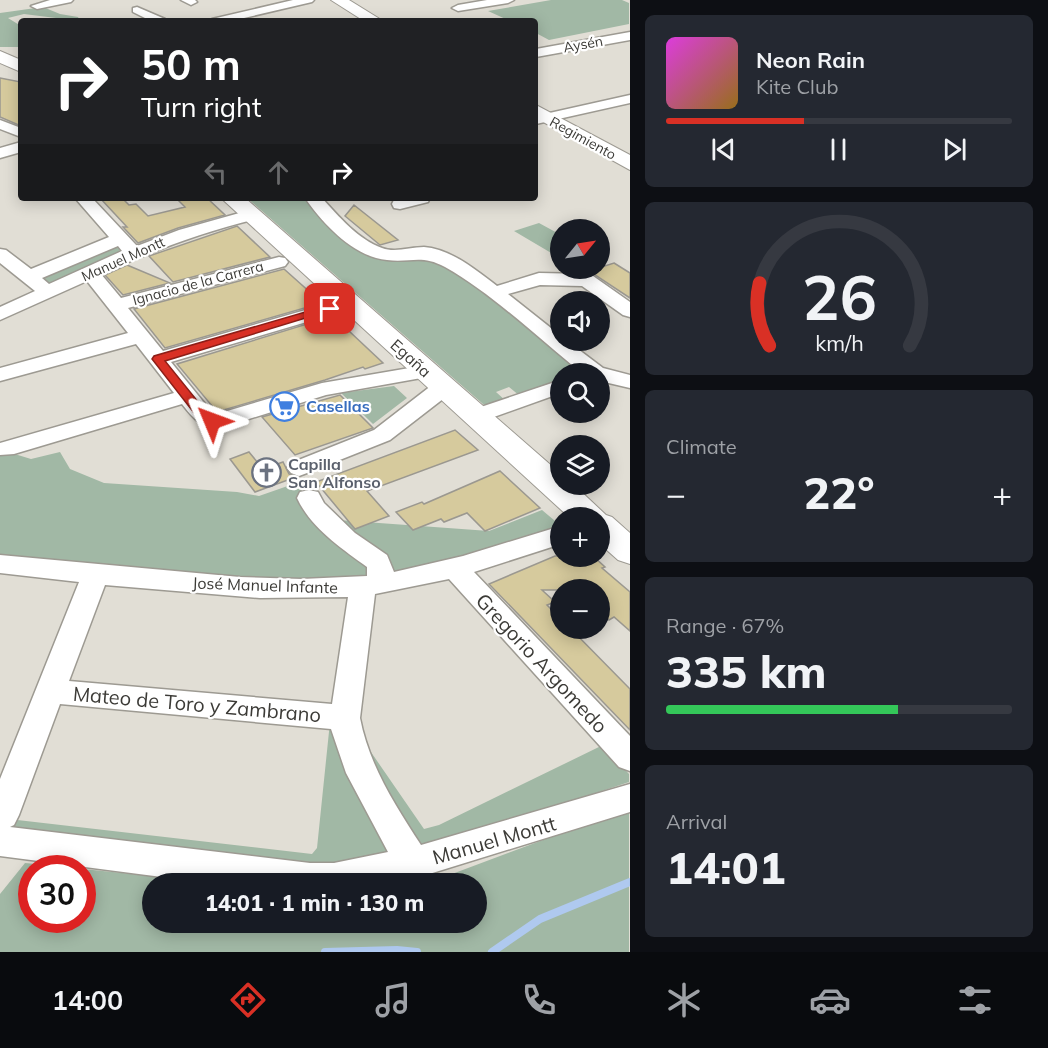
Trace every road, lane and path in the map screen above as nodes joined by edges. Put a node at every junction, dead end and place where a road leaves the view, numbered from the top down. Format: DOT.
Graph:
graph roads {
  1 [pos="67,0"];
  2 [pos="253,0"];
  3 [pos="308,0"];
  4 [pos="338,0"];
  5 [pos="508,0"];
  6 [pos="37,6"];
  7 [pos="273,8"];
  8 [pos="137,10"];
  9 [pos="254,13"];
  10 [pos="476,17"];
  11 [pos="154,18"];
  12 [pos="230,18"];
  13 [pos="263,18"];
  14 [pos="370,18"];
  15 [pos="630,36"];
  16 [pos="607,40"];
  17 [pos="539,49"];
  18 [pos="630,50"];
  19 [pos="630,99"];
  20 [pos="539,116"];
  21 [pos="0,124"];
  22 [pos="18,134"];
  23 [pos="18,138"];
  24 [pos="0,153"];
  25 [pos="630,164"];
  26 [pos="86,201"];
  27 [pos="316,201"];
  28 [pos="412,201"];
  29 [pos="400,204"];
  30 [pos="241,206"];
  31 [pos="120,239"];
  32 [pos="134,253"];
  33 [pos="0,254"];
  34 [pos="279,262"];
  35 [pos="91,273"];
  36 [pos="29,277"];
  37 [pos="48,292"];
  38 [pos="496,292"];
  39 [pos="116,305"];
  40 [pos="330,309"];
  41 [pos="630,311"];
  42 [pos="0,314"];
  43 [pos="140,336"];
  44 [pos="158,359"];
  45 [pos="584,363"];
  46 [pos="0,375"];
  47 [pos="610,377"];
  48 [pos="435,379"];
  49 [pos="630,382"];
  50 [pos="550,390"];
  51 [pos="187,396"];
  52 [pos="477,416"];
  53 [pos="6,449"];
  54 [pos="299,468"];
  55 [pos="309,498"];
  56 [pos="579,507"];
  57 [pos="610,534"];
  58 [pos="550,538"];
  59 [pos="630,552"];
  60 [pos="0,564"];
  61 [pos="455,568"];
  62 [pos="95,576"];
  63 [pos="371,585"];
  64 [pos="50,691"];
  65 [pos="345,718"];
  66 [pos="630,758"];
  67 [pos="630,798"];
  68 [pos="1,828"];
  69 [pos="413,863"];
  1 -- 6 [label="street"];
  2 -- 7 [label="street"];
  3 -- 7 [label="street"];
  4 -- 14 [label="main road"];
  5 -- 10 [label="street"];
  7 -- 9 [label="street"];
  8 -- 11 [label="street"];
  9 -- 12 [label="street"];
  9 -- 13 [label="street"];
  15 -- 16 [label="street, Aysén"];
  16 -- 17 [label="street, Aysén"];
  16 -- 18 [label="street"];
  19 -- 20 [label="street"];
  20 -- 25 [label="main road, Regimiento"];
  21 -- 22 [label="street"];
  23 -- 24 [label="street"];
  26 -- 31 [label="street"];
  27 -- 38 [label="street"];
  28 -- 29 [label="street"];
  30 -- 32 [label="street, Manuel Montt"];
  30 -- 48 [label="main road, Egaña"];
  31 -- 32 [label="street"];
  31 -- 36 [label="street, Manuel Montt"];
  32 -- 35 [label="street, Manuel Montt"];
  33 -- 36 [label="street"];
  34 -- 39 [label="street, Ignacio de la Carrera"];
  35 -- 37 [label="street, Manuel Montt"];
  35 -- 39 [label="street"];
  36 -- 37 [label="street"];
  37 -- 42 [label="street, Manuel Montt"];
  38 -- 41 [label="street"];
  38 -- 45 [label="street"];
  39 -- 43 [label="street"];
  40 -- 44 [label="street"];
  43 -- 44 [label="street"];
  43 -- 46 [label="street"];
  44 -- 51 [label="street"];
  47 -- 49 [label="street"];
  48 -- 51 [label="street"];
  48 -- 52 [label="main road, Egaña"];
  48 -- 54 [label="street"];
  50 -- 52 [label="street"];
  51 -- 53 [label="street"];
  52 -- 56 [label="main road, Egaña"];
  55 -- 63 [label="street"];
  57 -- 59 [label="main road"];
  58 -- 61 [label="street, José Manuel Infante"];
  60 -- 62 [label="street, José Manuel Infante"];
  61 -- 63 [label="street, José Manuel Infante"];
  61 -- 66 [label="street, Gregorio Argomedo"];
  62 -- 63 [label="street, José Manuel Infante"];
  62 -- 64 [label="street"];
  63 -- 65 [label="street"];
  64 -- 65 [label="street, Mateo de Toro y Zambrano"];
  64 -- 68 [label="street"];
  65 -- 69 [label="street"];
  67 -- 69 [label="street, Manuel Montt"];
  68 -- 69 [label="street, Manuel Montt"];
}
